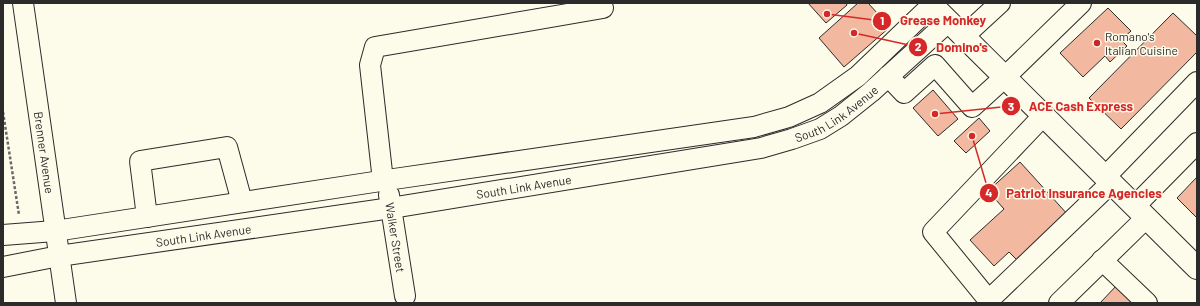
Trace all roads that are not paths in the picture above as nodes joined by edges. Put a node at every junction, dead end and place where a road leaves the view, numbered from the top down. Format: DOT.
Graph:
graph roads {
  1 [pos="22,3"];
  2 [pos="1000,3"];
  3 [pos="1081,3"];
  4 [pos="931,4"];
  5 [pos="603,8"];
  6 [pos="956,29"];
  7 [pos="888,76"];
  8 [pos="1005,77"];
  9 [pos="1197,82"];
  10 [pos="1043,116"];
  11 [pos="1197,143"];
  12 [pos="385,180"];
  13 [pos="1108,180"];
  14 [pos="242,202"];
  15 [pos="391,208"];
  16 [pos="1140,212"];
  17 [pos="147,217"];
  18 [pos="55,231"];
  19 [pos="3,235"];
  20 [pos="59,256"];
  21 [pos="1102,260"];
  22 [pos="3,267"];
  23 [pos="1197,268"];
  24 [pos="405,296"];
  25 [pos="990,302"];
  26 [pos="66,303"];
  27 [pos="1059,303"];
  28 [pos="1147,303"];
  1 -- 18 [label="street, Brenner Avenue"];
  2 -- 6 [label="street, South Link Avenue"];
  3 -- 8 [label="street"];
  4 -- 6 [label="main road"];
  4 -- 12 [label="street, South Link Avenue"];
  5 -- 12 [label="street, Walker Street"];
  6 -- 7 [label="street, South Link Avenue"];
  6 -- 8 [label="main road"];
  7 -- 8 [label="street"];
  7 -- 15 [label="street, South Link Avenue"];
  8 -- 10 [label="main road"];
  9 -- 13 [label="street"];
  10 -- 13 [label="main road"];
  10 -- 25 [label="street"];
  11 -- 16 [label="street"];
  12 -- 14 [label="street, South Link Avenue"];
  12 -- 15 [label="street, Walker Street"];
  13 -- 16 [label="main road"];
  13 -- 25 [label="street"];
  14 -- 17 [label="street, South Link Avenue"];
  14 -- 17 [label="street"];
  15 -- 20 [label="street, South Link Avenue"];
  15 -- 24 [label="street, Walker Street"];
  16 -- 21 [label="street"];
  16 -- 23 [label="main road"];
  17 -- 18 [label="street, South Link Avenue"];
  18 -- 19 [label="street, South Link Avenue"];
  18 -- 20 [label="street, Brenner Avenue"];
  20 -- 22 [label="street, South Link Avenue"];
  20 -- 26 [label="street, Brenner Avenue"];
  21 -- 27 [label="street"];
  21 -- 28 [label="street"];
}
